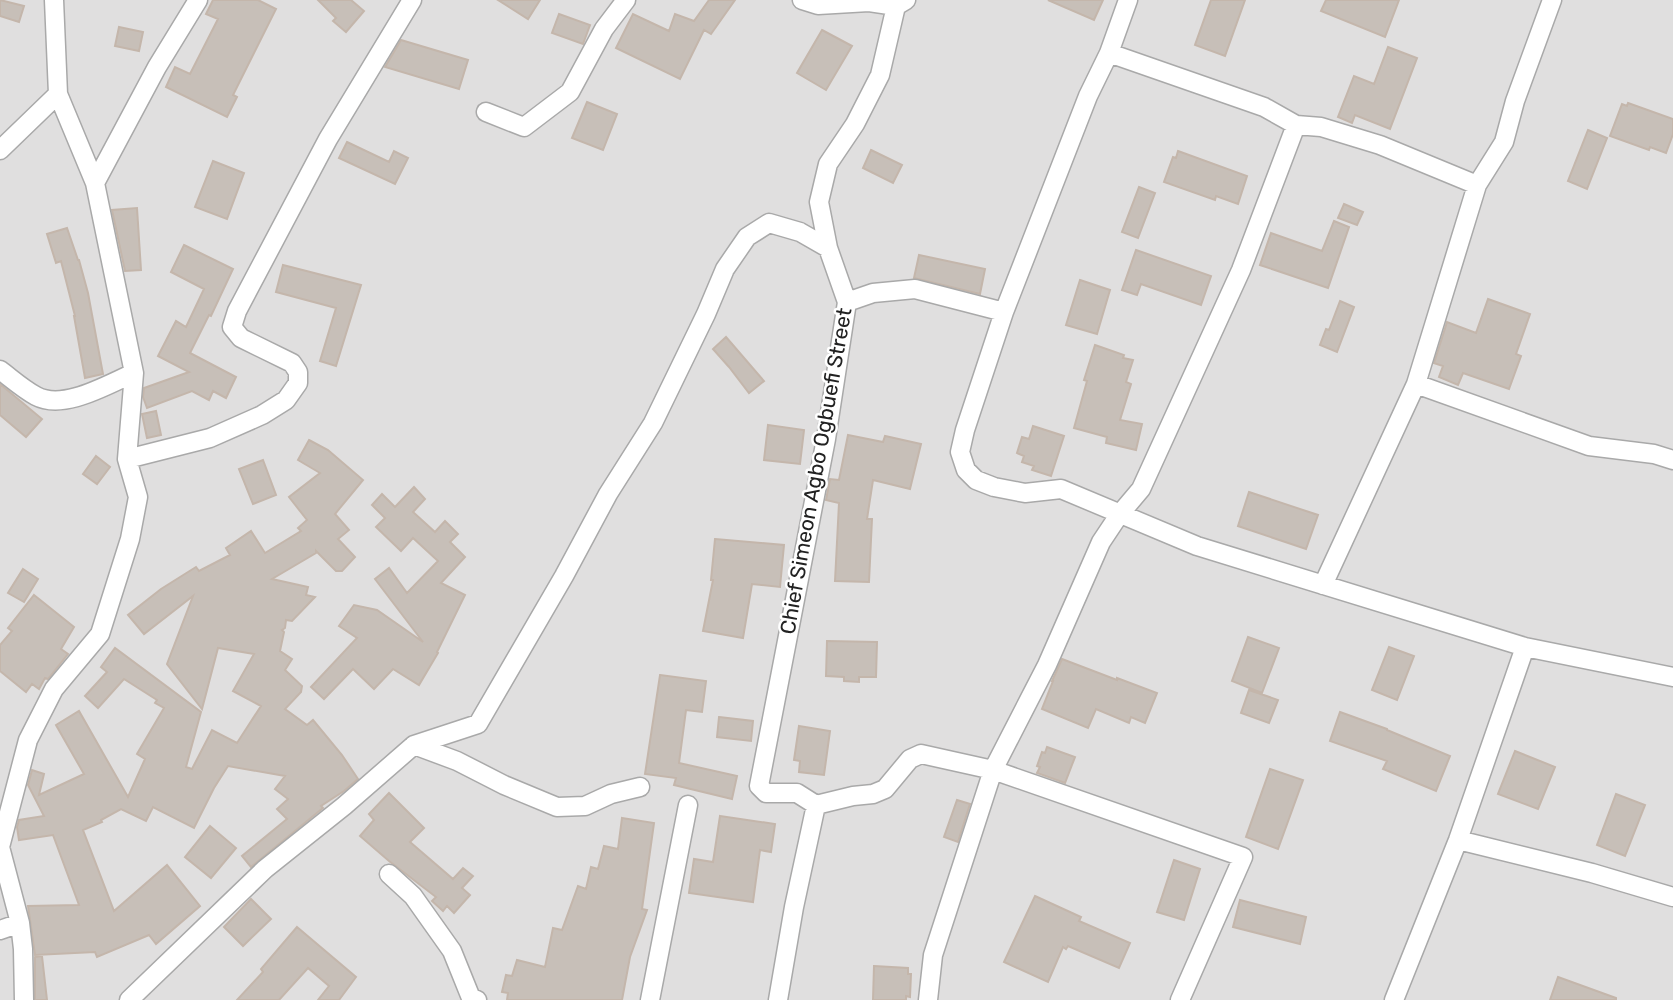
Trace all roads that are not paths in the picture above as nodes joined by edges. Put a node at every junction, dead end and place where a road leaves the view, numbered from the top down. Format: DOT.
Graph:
graph roads {
  1 [pos="54,0"];
  2 [pos="198,0"];
  3 [pos="412,0"];
  4 [pos="626,0"];
  5 [pos="842,0"];
  6 [pos="1128,0"];
  7 [pos="1552,0"];
  8 [pos="810,2"];
  9 [pos="901,3"];
  10 [pos="1109,54"];
  11 [pos="58,94"];
  12 [pos="486,112"];
  13 [pos="1296,125"];
  14 [pos="0,150"];
  15 [pos="95,183"];
  16 [pos="1477,185"];
  17 [pos="828,248"];
  18 [pos="847,302"];
  19 [pos="1004,312"];
  20 [pos="0,370"];
  21 [pos="134,373"];
  22 [pos="1416,384"];
  23 [pos="127,459"];
  24 [pos="1673,460"];
  25 [pos="1119,515"];
  26 [pos="1323,584"];
  27 [pos="1525,647"];
  28 [pos="1673,677"];
  29 [pos="414,745"];
  30 [pos="993,770"];
  31 [pos="639,787"];
  32 [pos="688,805"];
  33 [pos="816,805"];
  34 [pos="1458,840"];
  35 [pos="0,847"];
  36 [pos="389,874"];
  37 [pos="1673,897"];
  38 [pos="20,923"];
  39 [pos="0,930"];
  40 [pos="24,1000"];
  41 [pos="129,1000"];
  42 [pos="477,1000"];
  43 [pos="650,1000"];
  44 [pos="778,1000"];
  45 [pos="928,1000"];
  46 [pos="1180,1000"];
  47 [pos="1394,1000"];
  1 -- 11 [label="street"];
  2 -- 15 [label="street"];
  3 -- 23 [label="street"];
  4 -- 12 [label="street"];
  5 -- 8 [label="street"];
  6 -- 10 [label="street"];
  7 -- 16 [label="street"];
  8 -- 9 [label="street"];
  9 -- 17 [label="street, Chief Simeon Agbo Ogbuefi Street"];
  10 -- 13 [label="street"];
  10 -- 19 [label="street"];
  11 -- 14 [label="street"];
  11 -- 15 [label="street"];
  13 -- 16 [label="street"];
  13 -- 25 [label="street"];
  15 -- 21 [label="street"];
  16 -- 22 [label="street"];
  17 -- 18 [label="street, Chief Simeon Agbo Ogbuefi Street"];
  17 -- 29 [label="street"];
  18 -- 19 [label="street"];
  18 -- 33 [label="street, Chief Simeon Agbo Ogbuefi Street"];
  19 -- 25 [label="street"];
  20 -- 21 [label="street"];
  21 -- 23 [label="street"];
  22 -- 24 [label="street"];
  22 -- 26 [label="street"];
  23 -- 35 [label="street"];
  25 -- 26 [label="street"];
  25 -- 30 [label="street"];
  26 -- 27 [label="street"];
  27 -- 28 [label="street"];
  27 -- 34 [label="street"];
  29 -- 31 [label="street"];
  29 -- 41 [label="street"];
  30 -- 33 [label="street"];
  30 -- 45 [label="street"];
  30 -- 46 [label="street"];
  32 -- 43 [label="street"];
  33 -- 44 [label="street"];
  34 -- 37 [label="street"];
  34 -- 47 [label="street"];
  35 -- 38 [label="street"];
  36 -- 42 [label="street"];
  38 -- 39 [label="street"];
  38 -- 40 [label="street"];
}
